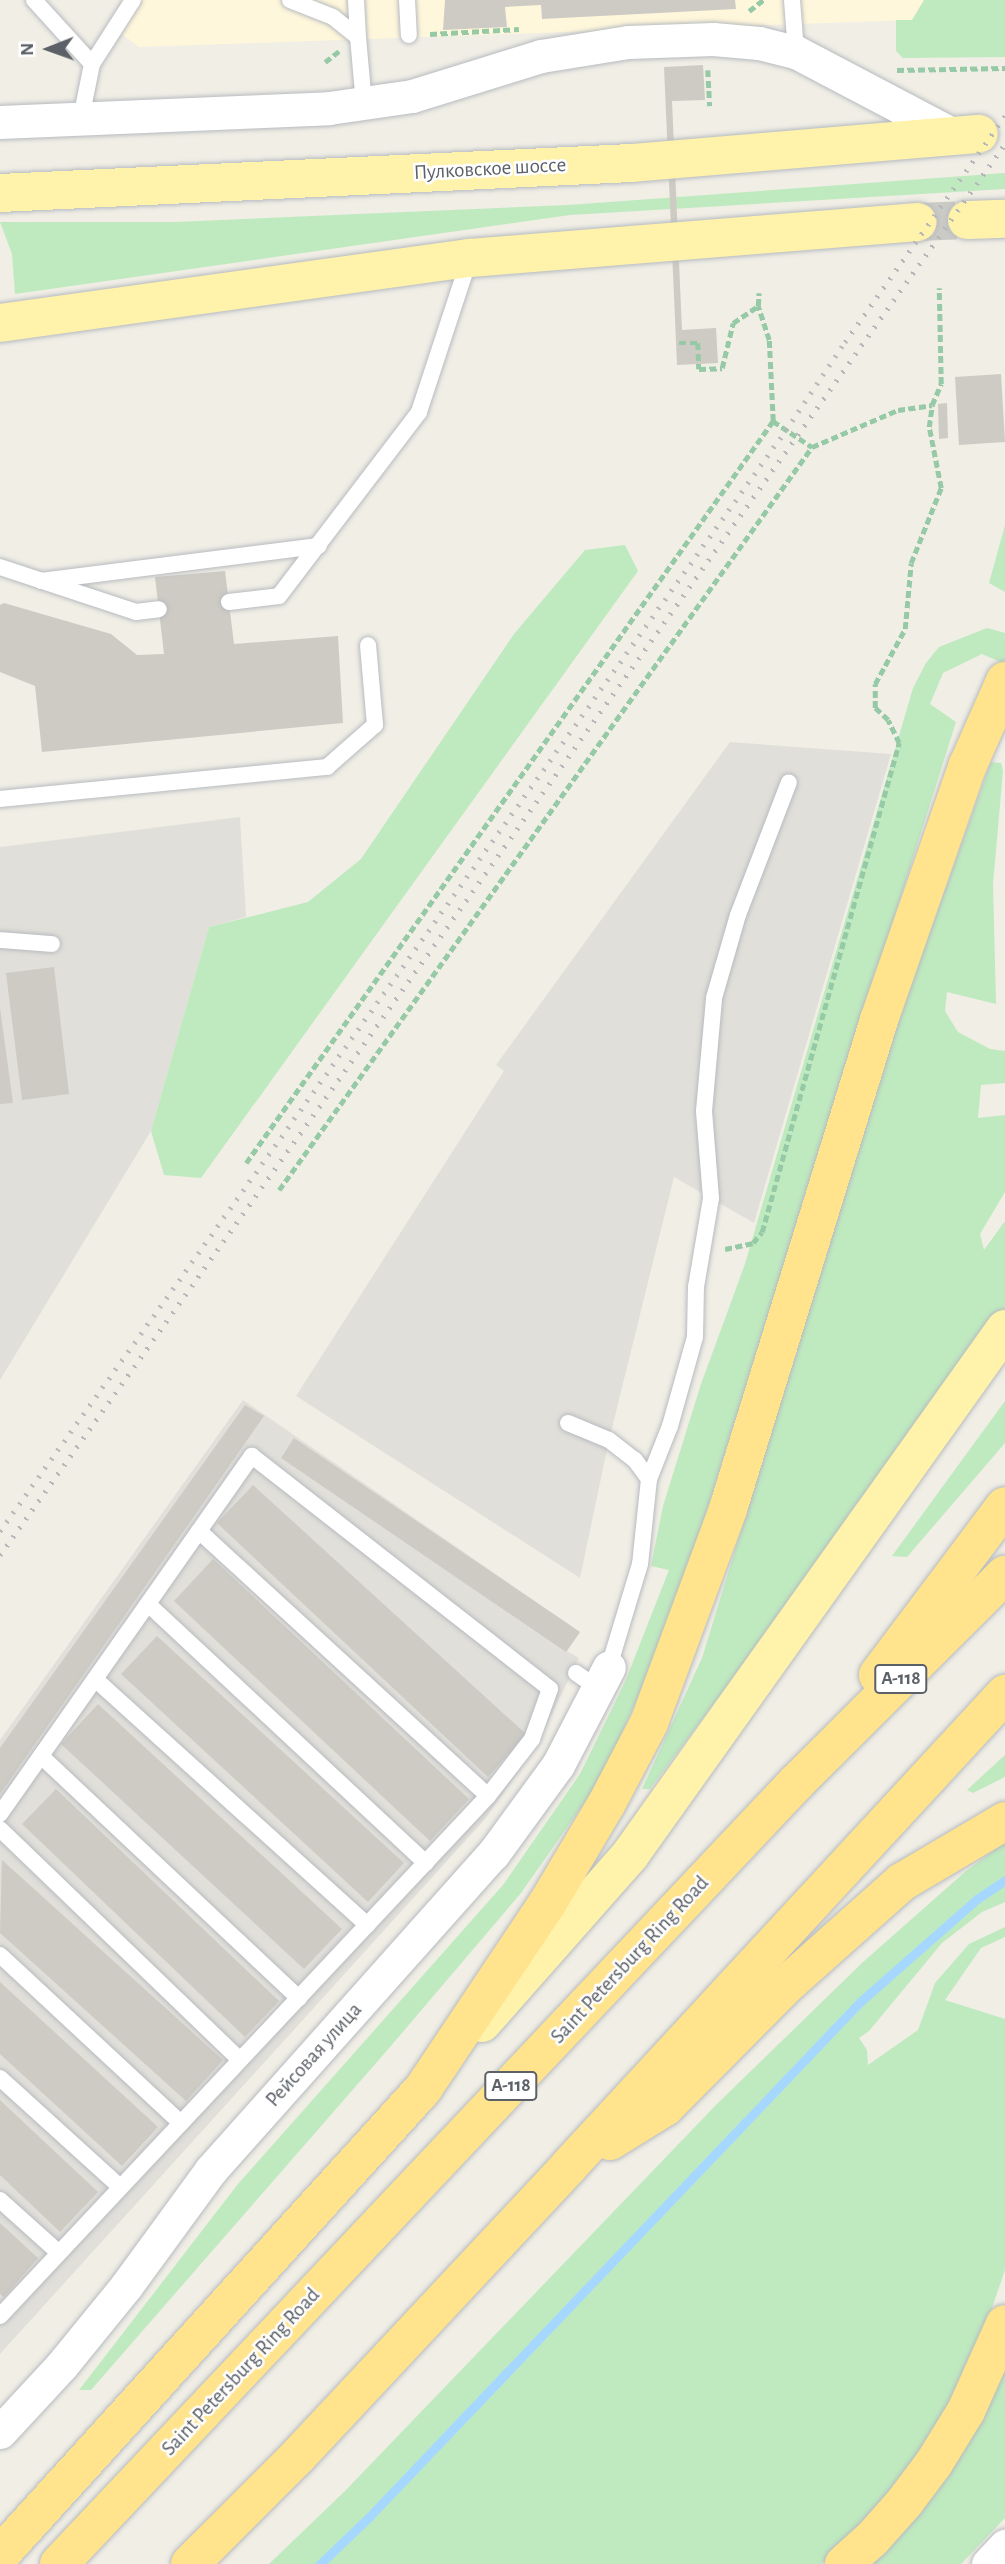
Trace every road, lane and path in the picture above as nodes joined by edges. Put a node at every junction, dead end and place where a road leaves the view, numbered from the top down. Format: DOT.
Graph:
graph roads {
  1 [pos="34,0"];
  2 [pos="133,0"];
  3 [pos="290,0"];
  4 [pos="356,0"];
  5 [pos="407,0"];
  6 [pos="792,0"];
  7 [pos="409,35"];
  8 [pos="358,37"];
  9 [pos="796,52"];
  10 [pos="708,61"];
  11 [pos="92,64"];
  12 [pos="1005,68"];
  13 [pos="889,69"];
  14 [pos="364,103"];
  15 [pos="710,106"];
  16 [pos="81,118"];
  17 [pos="0,122"];
  18 [pos="967,135"];
  19 [pos="0,193"];
  20 [pos="1005,219"];
  21 [pos="967,220"];
  22 [pos="918,222"];
  23 [pos="470,258"];
  24 [pos="939,288"];
  25 [pos="759,293"];
  26 [pos="758,306"];
  27 [pos="0,323"];
  28 [pos="679,343"];
  29 [pos="932,405"];
  30 [pos="773,421"];
  31 [pos="812,447"];
  32 [pos="319,546"];
  33 [pos="0,567"];
  34 [pos="41,581"];
  35 [pos="229,602"];
  36 [pos="159,609"];
  37 [pos="368,645"];
  38 [pos="1005,681"];
  39 [pos="789,782"];
  40 [pos="0,799"];
  41 [pos="0,940"];
  42 [pos="52,944"];
  43 [pos="246,1163"];
  44 [pos="279,1190"];
  45 [pos="702,1254"];
  46 [pos="1005,1329"];
  47 [pos="568,1423"];
  48 [pos="649,1479"];
  49 [pos="1005,1506"];
  50 [pos="199,1531"];
  51 [pos="1005,1576"];
  52 [pos="148,1604"];
  53 [pos="595,1676"];
  54 [pos="95,1679"];
  55 [pos="1005,1694"];
  56 [pos="41,1756"];
  57 [pos="796,1783"];
  58 [pos="488,1796"];
  59 [pos="0,1814"];
  60 [pos="1005,1821"];
  61 [pos="0,1829"];
  62 [pos="426,1863"];
  63 [pos="367,1925"];
  64 [pos="0,1955"];
  65 [pos="299,1998"];
  66 [pos="240,2060"];
  67 [pos="0,2078"];
  68 [pos="423,2090"];
  69 [pos="181,2123"];
  70 [pos="569,2166"];
  71 [pos="121,2187"];
  72 [pos="0,2200"];
  73 [pos="59,2253"];
  74 [pos="0,2316"];
  75 [pos="1005,2324"];
  76 [pos="3,2423"];
  77 [pos="1005,2546"];
  78 [pos="0,2555"];
  79 [pos="59,2564"];
  80 [pos="190,2564"];
  81 [pos="844,2564"];
  82 [pos="988,2564"];
  1 -- 11 [label="lane"];
  2 -- 11 [label="lane"];
  3 -- 8 [label="lane"];
  4 -- 8 [label="lane"];
  5 -- 7 [label="lane"];
  6 -- 9 [label="lane"];
  8 -- 14 [label="lane"];
  9 -- 14 [label="street"];
  9 -- 18 [label="street"];
  10 -- 15 [label="path"];
  11 -- 16 [label="lane"];
  12 -- 13 [label="path"];
  14 -- 16 [label="street"];
  16 -- 17 [label="street"];
  18 -- 19 [label="main road, Пулковское шоссе"];
  20 -- 21 [label="main road"];
  22 -- 23 [label="main road"];
  23 -- 27 [label="main road"];
  23 -- 32 [label="lane"];
  24 -- 29 [label="path"];
  25 -- 26 [label="path"];
  26 -- 28 [label="path"];
  26 -- 30 [label="path"];
  29 -- 31 [label="path"];
  29 -- 45 [label="path"];
  30 -- 31 [label="path"];
  30 -- 43 [label="path"];
  31 -- 44 [label="path"];
  32 -- 34 [label="lane"];
  32 -- 35 [label="lane"];
  33 -- 34 [label="lane"];
  34 -- 36 [label="lane"];
  37 -- 40 [label="lane"];
  38 -- 68 [label="highway"];
  39 -- 45 [label="lane"];
  41 -- 42 [label="lane"];
  45 -- 48 [label="lane"];
  46 -- 68 [label="main road"];
  47 -- 48 [label="lane"];
  48 -- 53 [label="lane"];
  49 -- 57 [label="highway"];
  50 -- 52 [label="lane"];
  50 -- 58 [label="lane"];
  50 -- 58 [label="lane"];
  51 -- 57 [label="highway, Saint Petersburg Ring Road / А-118"];
  52 -- 54 [label="lane"];
  52 -- 62 [label="lane"];
  53 -- 76 [label="street, Рейсовая улица"];
  54 -- 56 [label="lane"];
  54 -- 63 [label="lane"];
  55 -- 70 [label="highway"];
  56 -- 59 [label="lane"];
  56 -- 65 [label="lane"];
  57 -- 79 [label="highway, Saint Petersburg Ring Road / А-118"];
  58 -- 62 [label="lane"];
  60 -- 70 [label="highway"];
  61 -- 66 [label="lane"];
  62 -- 63 [label="lane"];
  63 -- 65 [label="lane"];
  64 -- 69 [label="lane"];
  65 -- 66 [label="lane"];
  66 -- 69 [label="lane"];
  67 -- 71 [label="lane"];
  68 -- 78 [label="highway"];
  69 -- 71 [label="lane"];
  70 -- 80 [label="highway"];
  71 -- 73 [label="lane"];
  72 -- 73 [label="lane"];
  73 -- 74 [label="lane"];
  75 -- 81 [label="highway"];
  77 -- 82 [label="street"];
}
